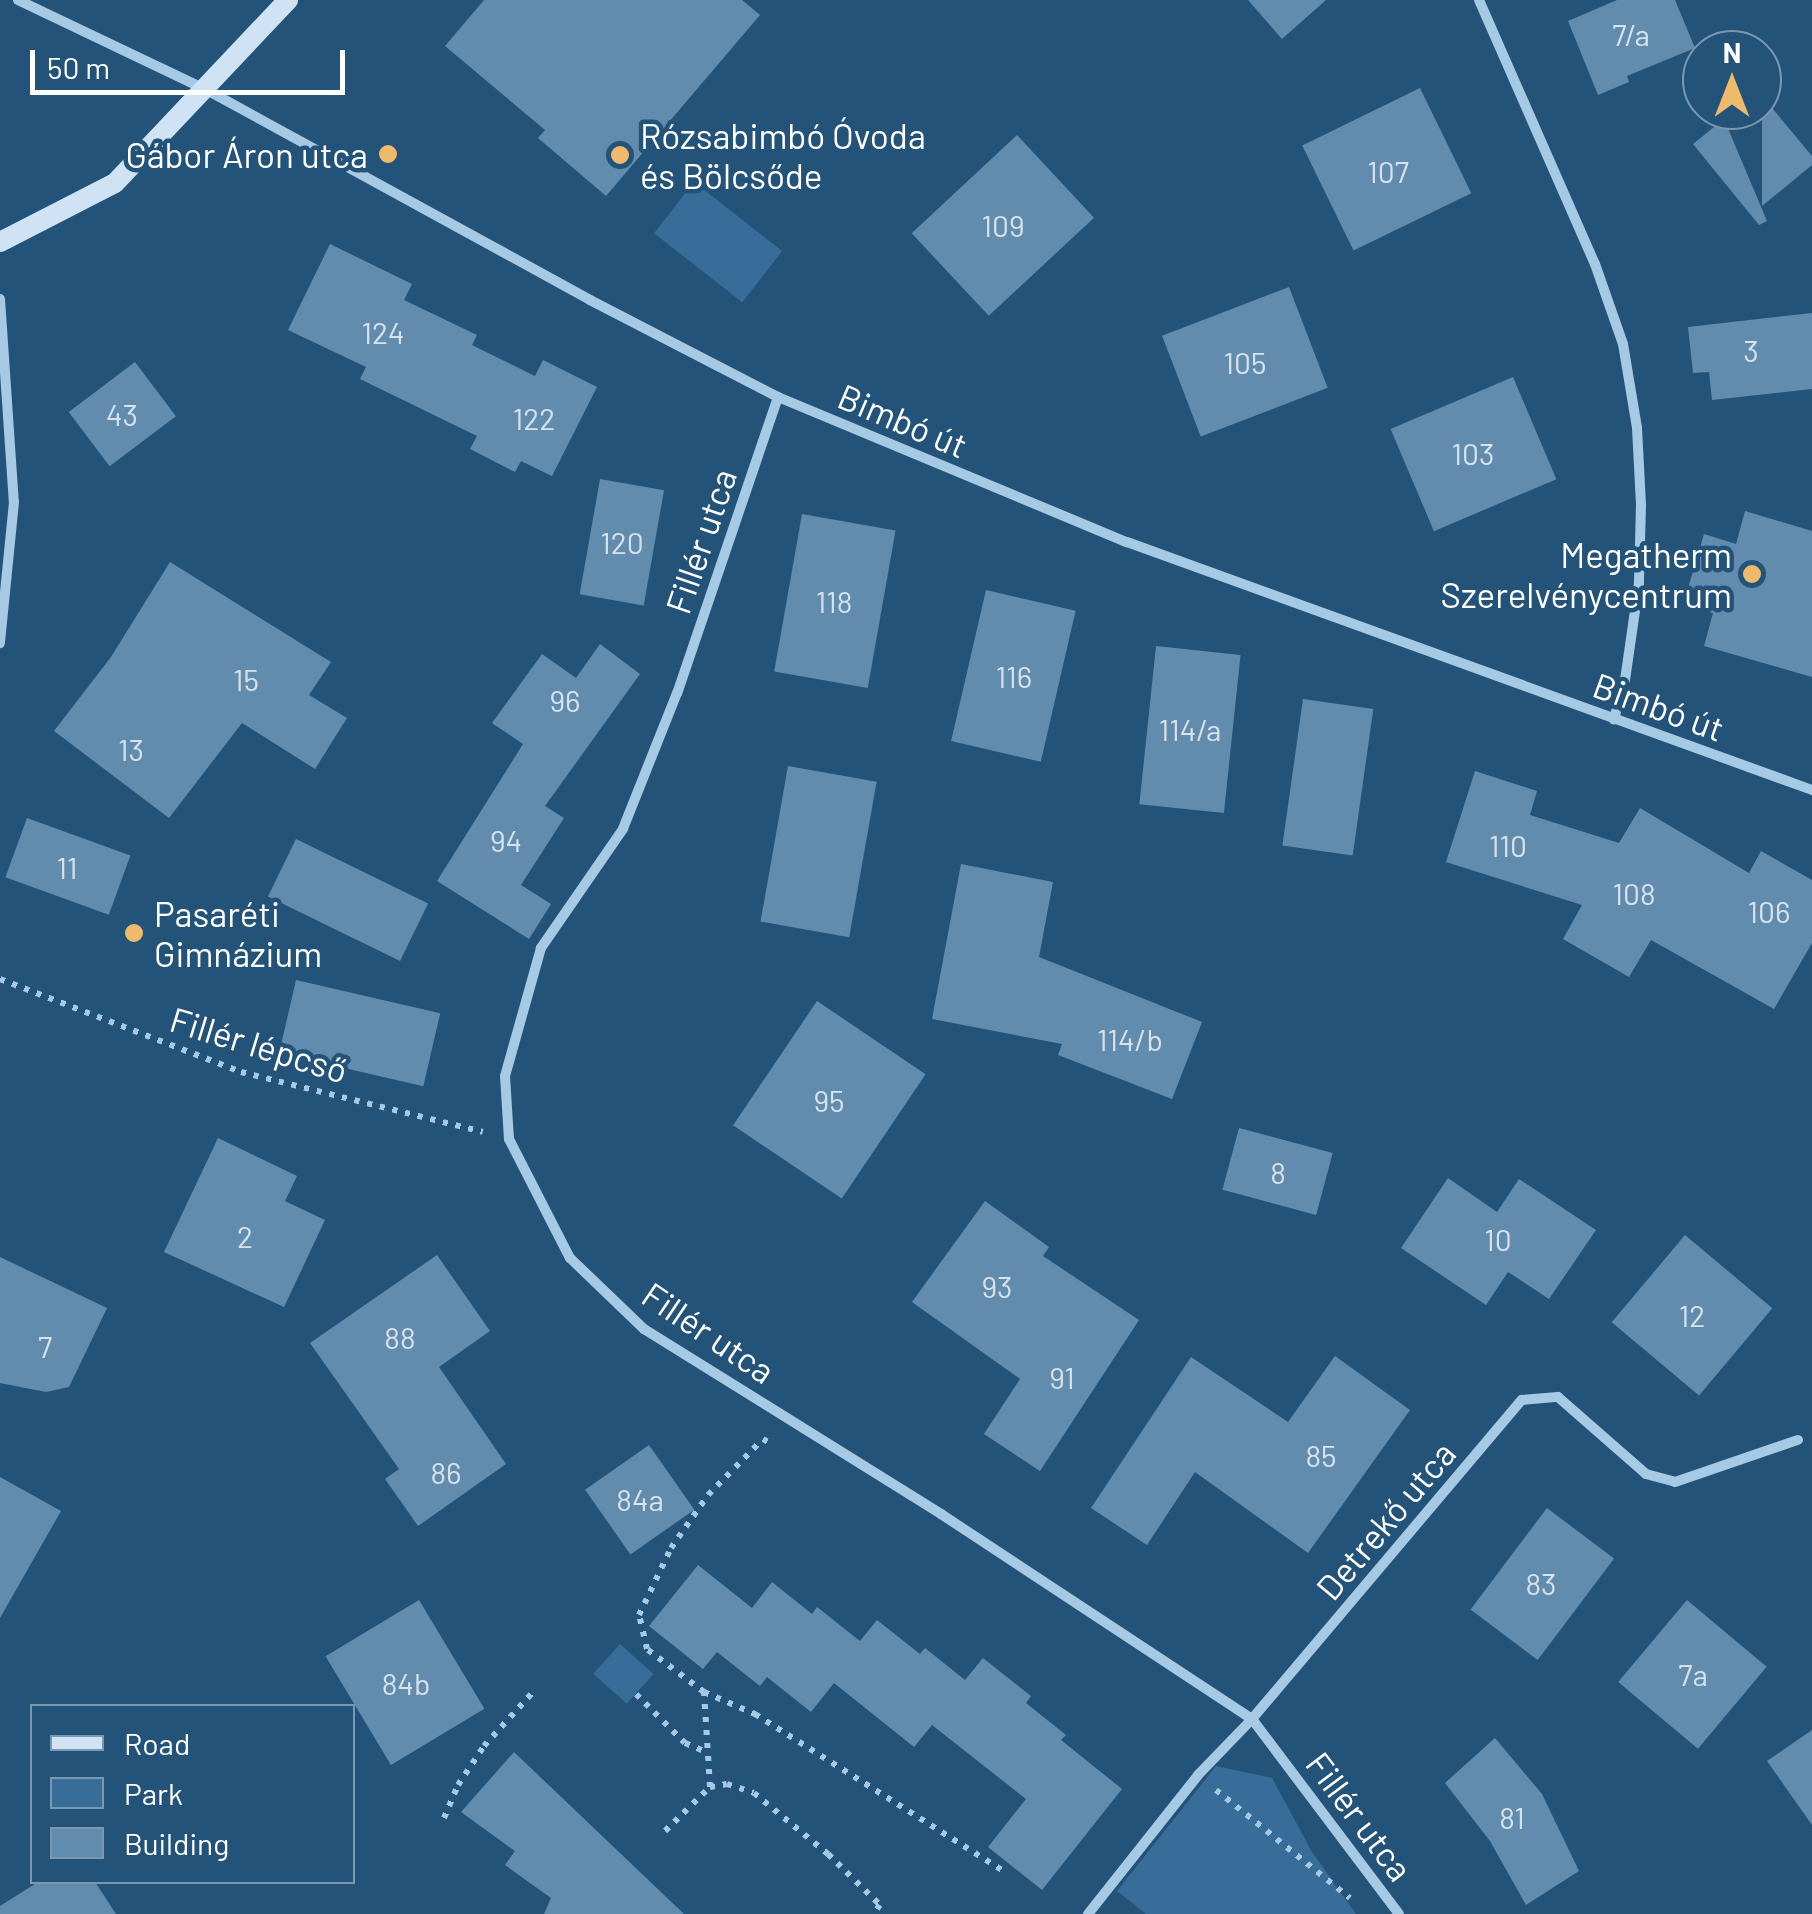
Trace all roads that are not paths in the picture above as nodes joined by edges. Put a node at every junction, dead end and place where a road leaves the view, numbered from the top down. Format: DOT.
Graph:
graph roads {
  1 [pos="18,0"];
  2 [pos="288,0"];
  3 [pos="1479,0"];
  4 [pos="206,89"];
  5 [pos="0,242"];
  6 [pos="0,299"];
  7 [pos="778,398"];
  8 [pos="0,643"];
  9 [pos="1614,719"];
  10 [pos="1812,790"];
  11 [pos="1798,1440"];
  12 [pos="1252,1720"];
  13 [pos="1088,1914"];
  14 [pos="1399,1914"];
  1 -- 4 [label="street, Bimbó út"];
  2 -- 4 [label="street"];
  3 -- 9 [label="street"];
  4 -- 5 [label="street"];
  4 -- 7 [label="street, Bimbó út"];
  6 -- 8 [label="street"];
  7 -- 9 [label="street, Bimbó út"];
  7 -- 12 [label="street, Fillér utca"];
  9 -- 10 [label="street, Bimbó út"];
  11 -- 12 [label="street, Detrekő utca"];
  12 -- 13 [label="street, Detrekő utca"];
  12 -- 14 [label="street, Fillér utca"];
}
